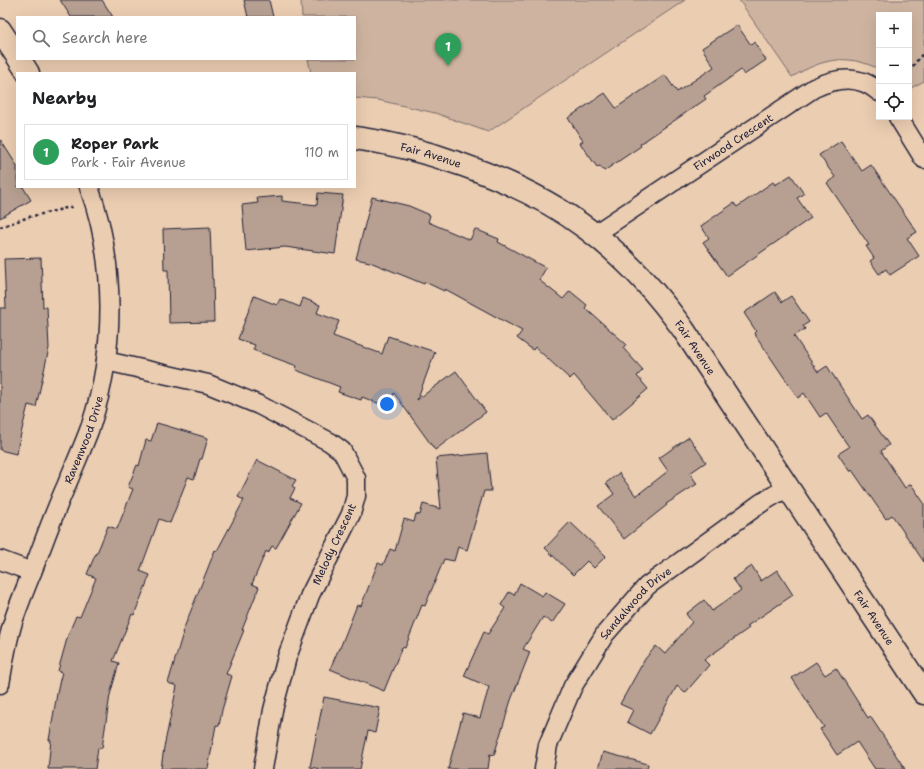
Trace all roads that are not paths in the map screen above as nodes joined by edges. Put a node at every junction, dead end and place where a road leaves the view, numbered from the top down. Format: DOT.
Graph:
graph roads {
  1 [pos="0,30"];
  2 [pos="16,54"];
  3 [pos="20,60"];
  4 [pos="27,72"];
  5 [pos="876,90"];
  6 [pos="900,120"];
  7 [pos="356,138"];
  8 [pos="924,159"];
  9 [pos="92,194"];
  10 [pos="595,234"];
  11 [pos="106,361"];
  12 [pos="788,487"];
  13 [pos="0,560"];
  14 [pos="32,572"];
  15 [pos="0,684"];
  16 [pos="924,693"];
  17 [pos="264,769"];
  18 [pos="544,769"];
  1 -- 2 [label="street"];
  3 -- 4 [label="street"];
  5 -- 10 [label="street, Firwood Crescent"];
  6 -- 8 [label="street"];
  7 -- 10 [label="street, Fair Avenue"];
  9 -- 11 [label="street, Ravenwood Drive"];
  10 -- 12 [label="street, Fair Avenue"];
  11 -- 14 [label="street, Ravenwood Drive"];
  11 -- 17 [label="street, Melody Crescent"];
  12 -- 16 [label="street, Fair Avenue"];
  12 -- 18 [label="street, Sandalwood Drive"];
  13 -- 14 [label="street"];
  14 -- 15 [label="street, Ravenwood Drive"];
}
